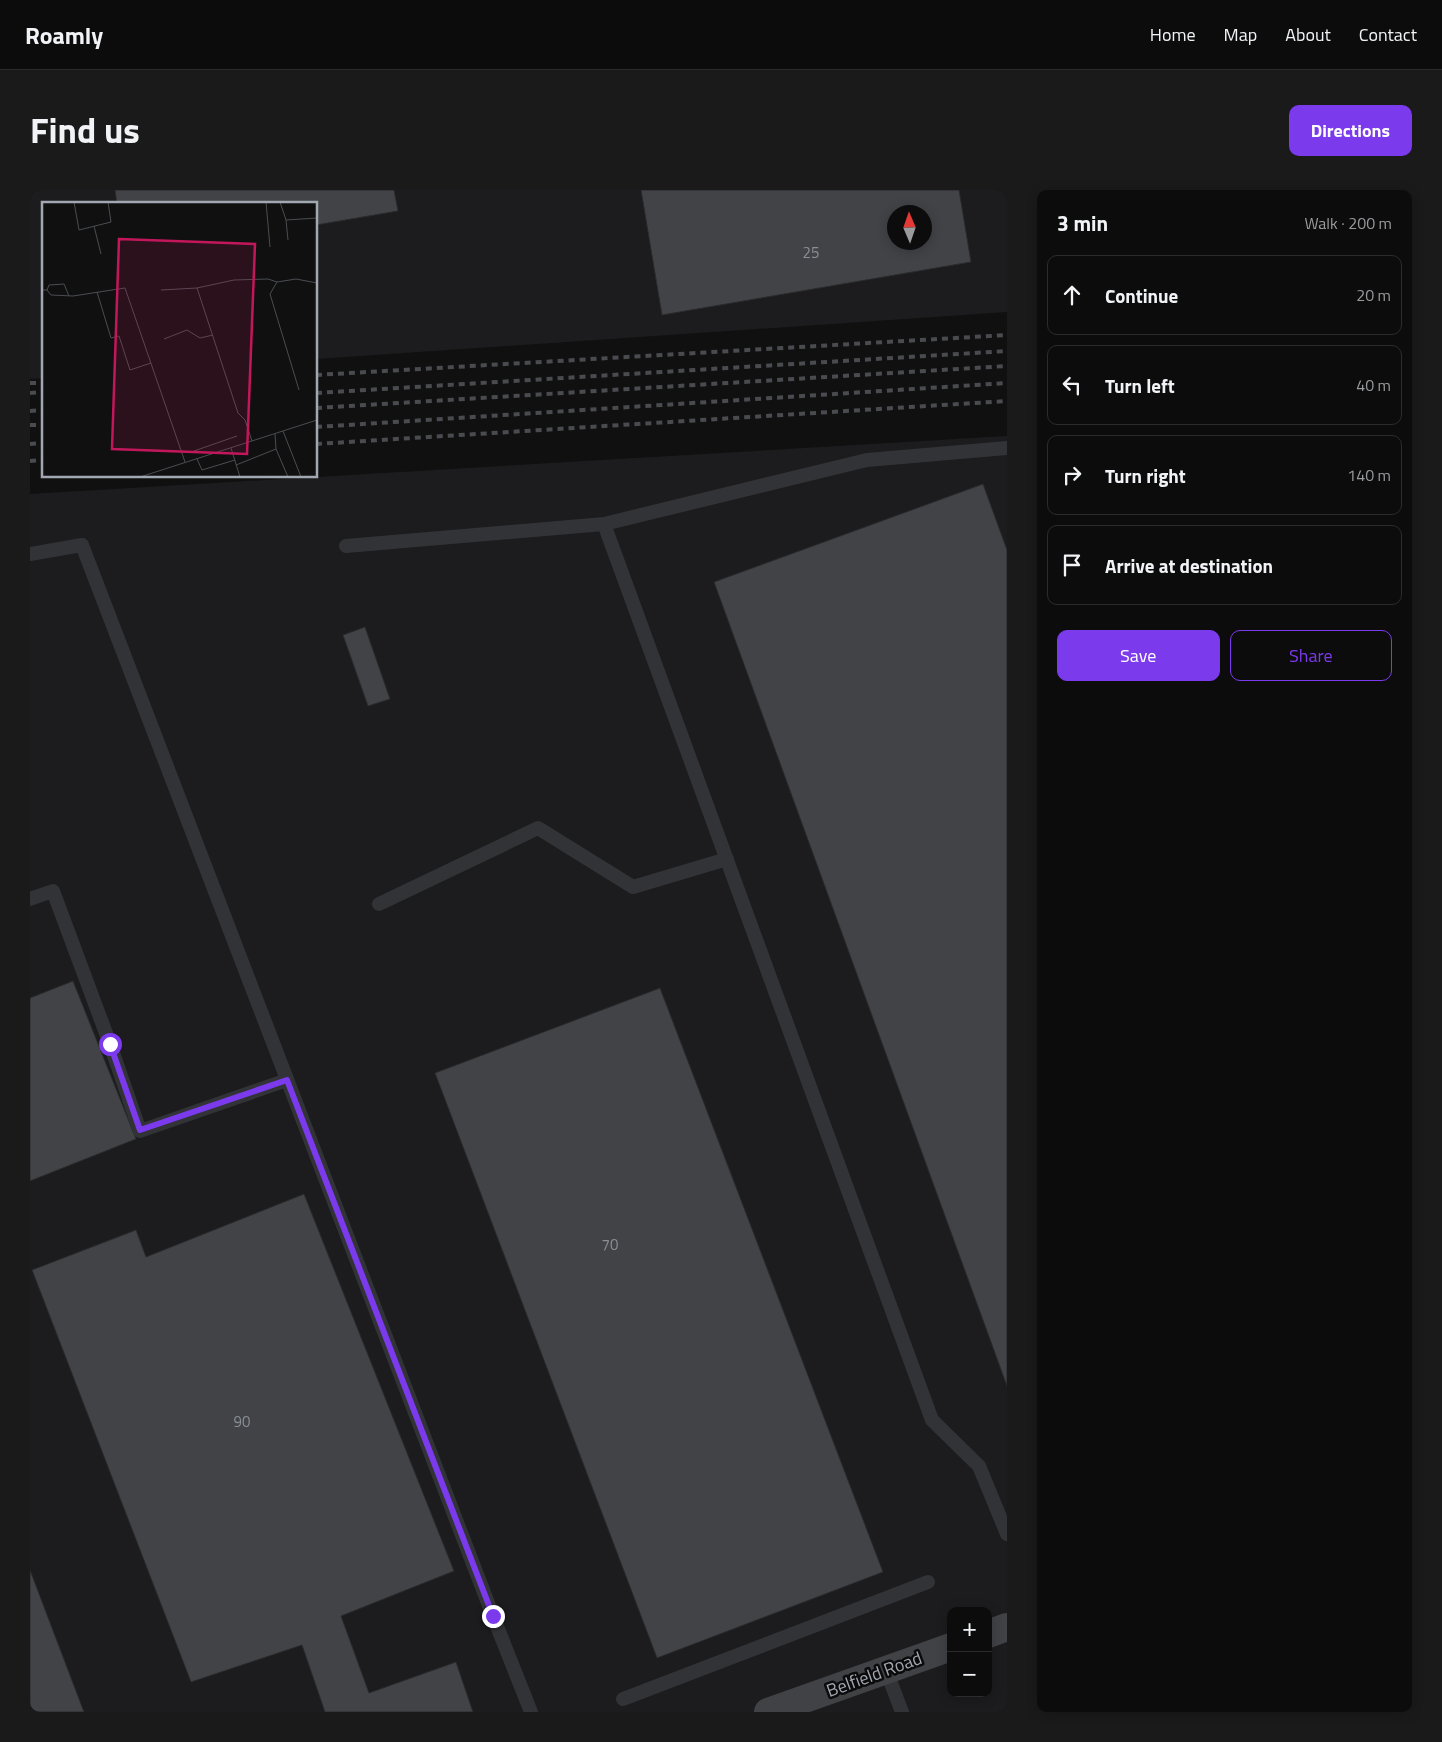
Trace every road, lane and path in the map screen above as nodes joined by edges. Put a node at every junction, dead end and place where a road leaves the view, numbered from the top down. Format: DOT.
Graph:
graph roads {
  1 [pos="1007,448"];
  2 [pos="604,524"];
  3 [pos="346,546"];
  4 [pos="30,554"];
  5 [pos="727,859"];
  6 [pos="30,899"];
  7 [pos="379,904"];
  8 [pos="287,1080"];
  9 [pos="1007,1534"];
  10 [pos="928,1582"];
  11 [pos="1007,1627"];
  12 [pos="992,1633"];
  13 [pos="947,1648"];
  14 [pos="886,1670"];
  15 [pos="623,1699"];
  16 [pos="531,1712"];
  17 [pos="768,1712"];
  18 [pos="902,1712"];
  1 -- 2 [label="lane"];
  2 -- 3 [label="lane"];
  2 -- 5 [label="lane"];
  4 -- 8 [label="lane"];
  5 -- 7 [label="lane"];
  5 -- 9 [label="lane"];
  6 -- 8 [label="lane"];
  8 -- 16 [label="lane"];
  10 -- 15 [label="lane"];
  11 -- 12 [label="main road"];
  13 -- 14 [label="main road, Belfield Road"];
  14 -- 17 [label="main road, Belfield Road"];
  14 -- 18 [label="lane"];
}
